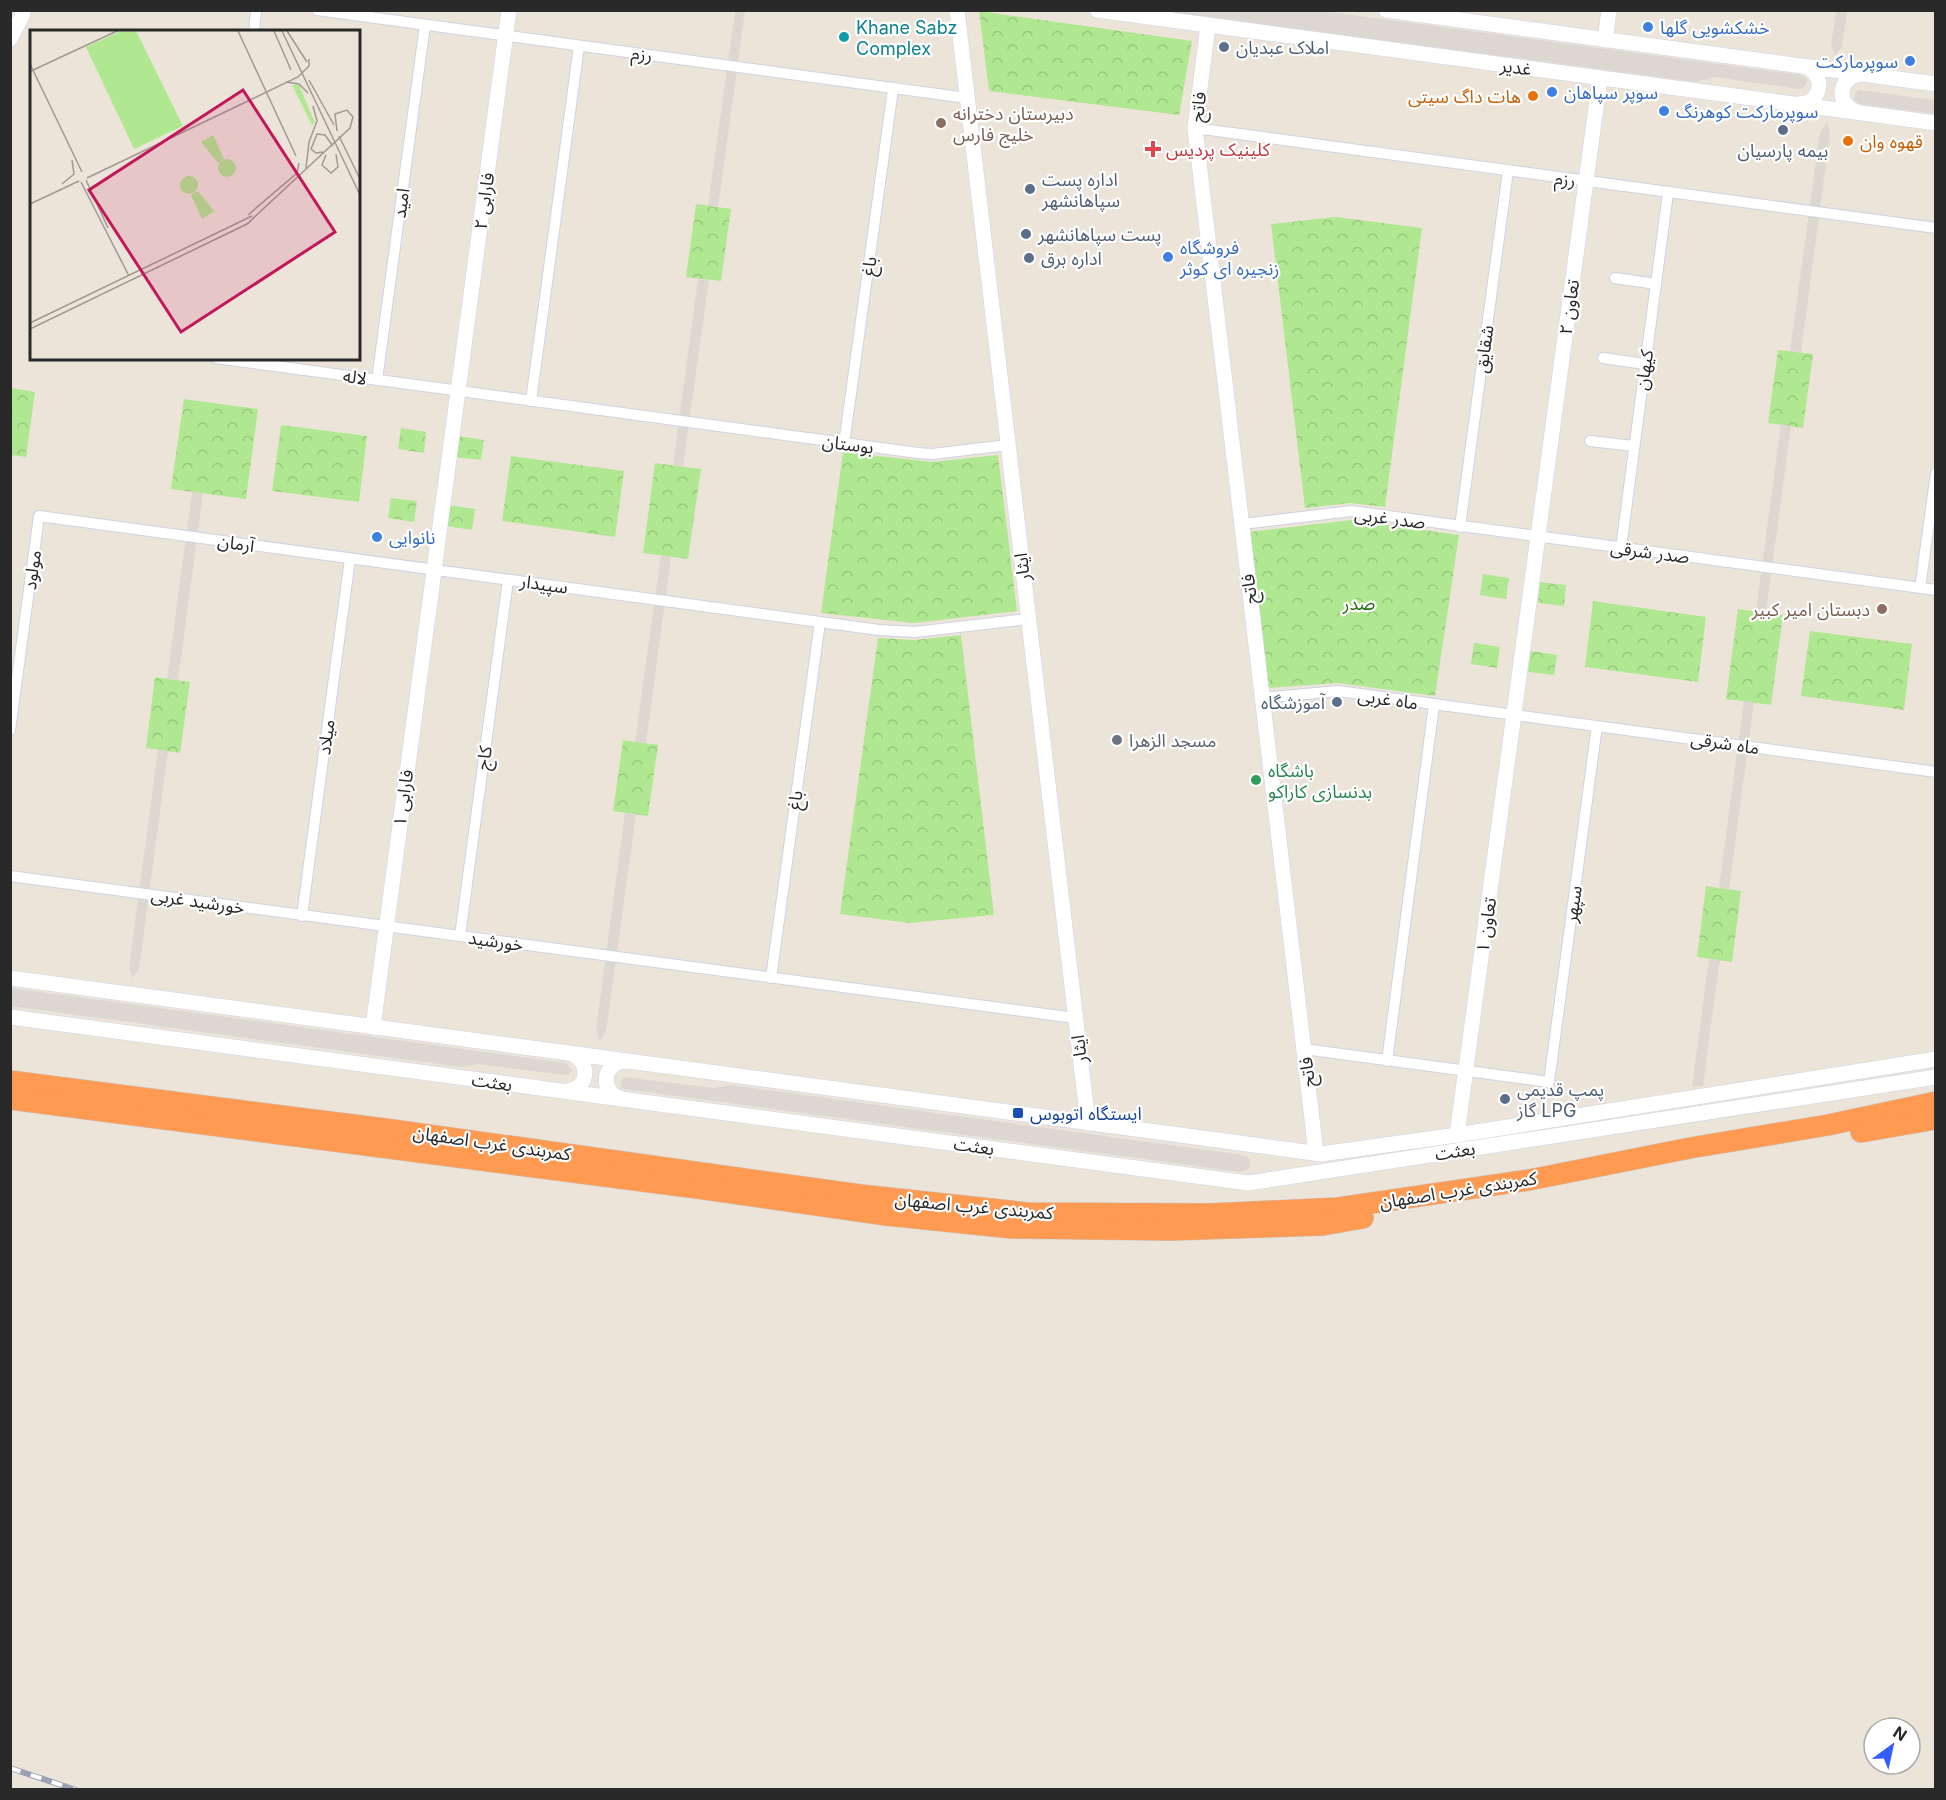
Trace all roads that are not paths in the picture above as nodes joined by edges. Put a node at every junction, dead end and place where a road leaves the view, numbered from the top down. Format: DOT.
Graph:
graph roads {
  1 [pos="23,10"];
  2 [pos="256,10"];
  3 [pos="317,10"];
  4 [pos="509,10"];
  5 [pos="957,10"];
  6 [pos="1097,10"];
  7 [pos="1386,10"];
  8 [pos="1609,10"];
  9 [pos="424,25"];
  10 [pos="1208,25"];
  11 [pos="254,30"];
  12 [pos="506,36"];
  13 [pos="10,39"];
  14 [pos="1605,40"];
  15 [pos="579,46"];
  16 [pos="1803,66"];
  17 [pos="1863,74"];
  18 [pos="1600,78"];
  19 [pos="1935,84"];
  20 [pos="893,88"];
  21 [pos="967,98"];
  22 [pos="1798,104"];
  23 [pos="1858,112"];
  24 [pos="1935,123"];
  25 [pos="1195,128"];
  26 [pos="1508,171"];
  27 [pos="1586,181"];
  28 [pos="1668,193"];
  29 [pos="1935,228"];
  30 [pos="1615,278"];
  31 [pos="1656,284"];
  32 [pos="1604,358"];
  33 [pos="230,360"];
  34 [pos="1645,364"];
  35 [pos="376,381"];
  36 [pos="458,391"];
  37 [pos="531,401"];
  38 [pos="1590,441"];
  39 [pos="844,444"];
  40 [pos="1008,445"];
  41 [pos="1634,446"];
  42 [pos="1935,473"];
  43 [pos="39,516"];
  44 [pos="1242,525"];
  45 [pos="1460,527"];
  46 [pos="1538,536"];
  47 [pos="1621,548"];
  48 [pos="350,559"];
  49 [pos="434,570"];
  50 [pos="508,580"];
  51 [pos="1920,588"];
  52 [pos="1935,590"];
  53 [pos="1028,619"];
  54 [pos="820,622"];
  55 [pos="1262,698"];
  56 [pos="1434,705"];
  57 [pos="1514,715"];
  58 [pos="1597,726"];
  59 [pos="10,730"];
  60 [pos="1935,772"];
  61 [pos="10,876"];
  62 [pos="302,916"];
  63 [pos="386,926"];
  64 [pos="460,936"];
  65 [pos="10,978"];
  66 [pos="771,978"];
  67 [pos="10,1017"];
  68 [pos="1075,1018"];
  69 [pos="373,1027"];
  70 [pos="1304,1048"];
  71 [pos="569,1053"];
  72 [pos="1935,1059"];
  73 [pos="627,1061"];
  74 [pos="1387,1061"];
  75 [pos="1466,1071"];
  76 [pos="1935,1077"];
  77 [pos="10,1081"];
  78 [pos="564,1091"];
  79 [pos="10,1099"];
  80 [pos="622,1099"];
  81 [pos="1934,1107"];
  82 [pos="1088,1123"];
  83 [pos="1457,1135"];
  84 [pos="1316,1154"];
  1 -- 13 [label="main road"];
  2 -- 11 [label="street"];
  3 -- 9 [label="street, رزم"];
  4 -- 12 [label="main road, فارابی ۲"];
  5 -- 21 [label="main road, ایثار"];
  6 -- 10 [label="main road, غدیر"];
  7 -- 14 [label="main road"];
  8 -- 14 [label="main road"];
  9 -- 12 [label="street, رزم"];
  9 -- 35 [label="street, امید"];
  10 -- 18 [label="main road, غدیر"];
  10 -- 25 [label="main road, فاتح"];
  12 -- 15 [label="street, رزم"];
  12 -- 36 [label="main road, فارابی ۲"];
  14 -- 16 [label="main road"];
  15 -- 20 [label="street, رزم"];
  15 -- 37 [label="street"];
  16 -- 17 [label="main road"];
  16 -- 22 [label="main road"];
  17 -- 19 [label="main road"];
  17 -- 23 [label="main road"];
  18 -- 22 [label="main road, غدیر"];
  18 -- 27 [label="main road, تعاون ۲"];
  20 -- 21 [label="street, رزم"];
  20 -- 39 [label="street, باغ"];
  21 -- 40 [label="main road, ایثار"];
  22 -- 23 [label="main road, غدیر"];
  23 -- 24 [label="main road, غدیر"];
  25 -- 26 [label="street, رزم"];
  25 -- 44 [label="main road, فاتح"];
  26 -- 27 [label="street, رزم"];
  26 -- 45 [label="street, شقایق"];
  27 -- 28 [label="street, رزم"];
  27 -- 46 [label="main road, تعاون ۲"];
  28 -- 29 [label="street, رزم"];
  28 -- 31 [label="street, کیهان"];
  30 -- 31 [label="street"];
  31 -- 34 [label="street, کیهان"];
  32 -- 34 [label="street"];
  33 -- 35 [label="street, لاله"];
  34 -- 41 [label="street, کیهان"];
  35 -- 36 [label="street, لاله"];
  36 -- 37 [label="street, لاله"];
  36 -- 49 [label="main road, فارابی ۲"];
  37 -- 39 [label="street, بوستان"];
  38 -- 41 [label="street"];
  39 -- 40 [label="street, بوستان"];
  40 -- 53 [label="main road, ایثار"];
  41 -- 47 [label="street, کیهان"];
  42 -- 51 [label="street"];
  43 -- 48 [label="street, آرمان"];
  43 -- 59 [label="street, مولود"];
  44 -- 45 [label="street, صدر غربی"];
  44 -- 55 [label="main road, فاتح"];
  45 -- 46 [label="street, صدر غربی"];
  46 -- 47 [label="street, صدر شرقی"];
  46 -- 57 [label="main road, تعاون ۲"];
  47 -- 51 [label="street, صدر شرقی"];
  48 -- 49 [label="street, آرمان"];
  48 -- 62 [label="street, میلاد"];
  49 -- 50 [label="street, سپیدار"];
  49 -- 63 [label="main road, فارابی ۱"];
  50 -- 54 [label="street, سپیدار"];
  50 -- 64 [label="street, کاج"];
  51 -- 52 [label="street, صدر شرقی"];
  53 -- 54 [label="street, سپیدار"];
  53 -- 68 [label="main road, ایثار"];
  54 -- 66 [label="street, باغ"];
  55 -- 56 [label="street, ماه غربی"];
  55 -- 70 [label="main road, فاتح"];
  56 -- 57 [label="street, ماه غربی"];
  56 -- 74 [label="street"];
  57 -- 58 [label="street, ماه شرقی"];
  57 -- 75 [label="main road, تعاون ۱"];
  58 -- 60 [label="street, ماه شرقی"];
  58 -- 75 [label="street, سپهر"];
  61 -- 62 [label="street, خورشید غربی"];
  62 -- 63 [label="street, خورشید غربی"];
  63 -- 64 [label="street, خورشید"];
  63 -- 69 [label="main road, فارابی ۱"];
  64 -- 66 [label="street, خورشید"];
  65 -- 69 [label="main road, بعثت"];
  66 -- 68 [label="street, خورشید"];
  67 -- 78 [label="main road, بعثت"];
  68 -- 82 [label="main road, ایثار"];
  69 -- 71 [label="main road, بعثت"];
  70 -- 74 [label="street"];
  70 -- 84 [label="main road, فاتح"];
  71 -- 73 [label="main road, بعثت"];
  71 -- 78 [label="main road"];
  72 -- 83 [label="main road, بعثت"];
  73 -- 80 [label="main road"];
  73 -- 82 [label="main road, بعثت"];
  74 -- 75 [label="street"];
  75 -- 83 [label="main road, تعاون ۱"];
  76 -- 80 [label="main road, بعثت"];
  77 -- 81 [label="highway, کمربندی غرب اصفهان"];
  78 -- 80 [label="main road, بعثت"];
  79 -- 81 [label="highway, کمربندی غرب اصفهان"];
  82 -- 84 [label="main road, بعثت"];
  83 -- 84 [label="main road, بعثت"];
}
